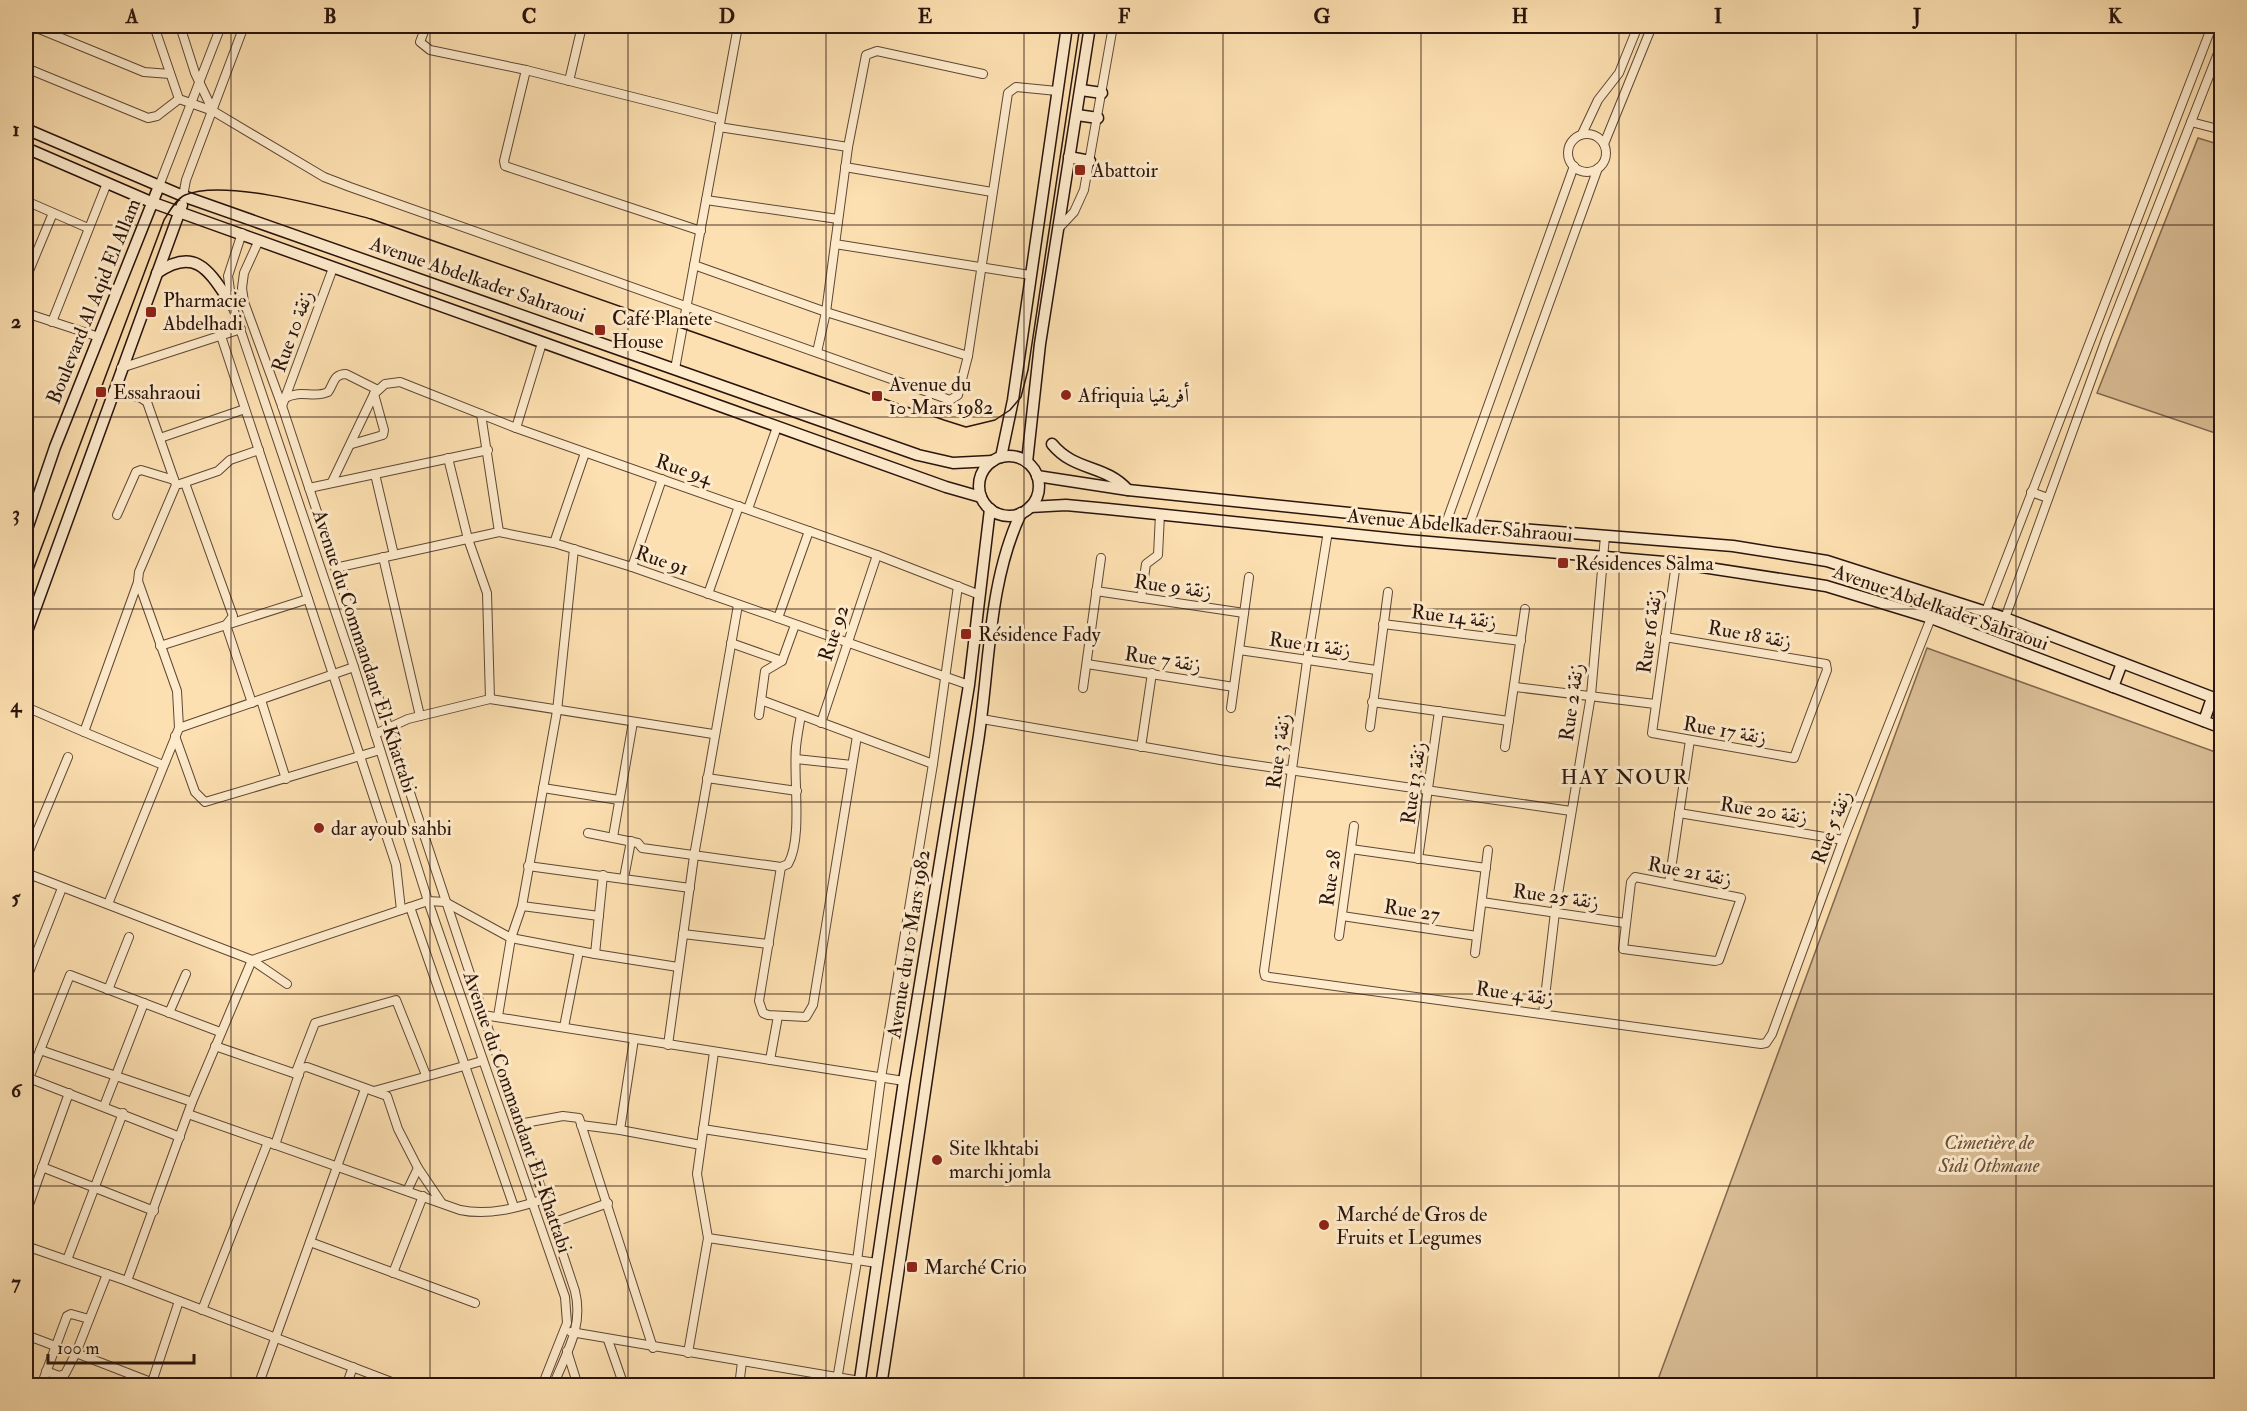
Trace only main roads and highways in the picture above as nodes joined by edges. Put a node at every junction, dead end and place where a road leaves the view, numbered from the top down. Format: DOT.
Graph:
graph roads {
  1 [pos="1067,26"];
  2 [pos="1090,26"];
  3 [pos="1081,90"];
  4 [pos="1102,93"];
  5 [pos="1077,115"];
  6 [pos="1098,118"];
  7 [pos="26,129"];
  8 [pos="26,148"];
  9 [pos="1070,157"];
  10 [pos="1090,161"];
  11 [pos="159,186"];
  12 [pos="183,196"];
  13 [pos="151,202"];
  14 [pos="181,212"];
  15 [pos="156,273"];
  16 [pos="232,305"];
  17 [pos="1052,444"];
  18 [pos="997,459"];
  19 [pos="1027,462"];
  20 [pos="1037,476"];
  21 [pos="1128,490"];
  22 [pos="981,497"];
  23 [pos="990,509"];
  24 [pos="1026,510"];
  25 [pos="26,532"];
  26 [pos="26,634"];
  27 [pos="2122,663"];
  28 [pos="2114,687"];
  29 [pos="2217,700"];
  30 [pos="2204,721"];
  31 [pos="2222,728"];
  32 [pos="859,1383"];
  33 [pos="881,1386"];
  1 -- 18 [label="main road"];
  2 -- 3 [label="main road"];
  3 -- 4 [label="main road"];
  3 -- 5 [label="main road"];
  5 -- 6 [label="main road"];
  5 -- 9 [label="main road"];
  7 -- 11 [label="main road, Avenue Abdelkader Sahraoui"];
  8 -- 13 [label="main road, Avenue Abdelkader Sahraoui"];
  9 -- 10 [label="main road"];
  9 -- 19 [label="main road"];
  11 -- 12 [label="main road, Avenue Abdelkader Sahraoui"];
  11 -- 13 [label="main road, Boulevard Al Aqid El Allam"];
  12 -- 14 [label="main road"];
  12 -- 18 [label="main road, Avenue Abdelkader Sahraoui"];
  13 -- 14 [label="main road, Avenue Abdelkader Sahraoui"];
  13 -- 25 [label="main road, Boulevard Al Aqid El Allam"];
  14 -- 15 [label="main road"];
  14 -- 22 [label="main road, Avenue Abdelkader Sahraoui"];
  15 -- 16 [label="main road"];
  15 -- 26 [label="main road"];
  17 -- 21 [label="main road"];
  18 -- 19 [label="main road"];
  18 -- 22 [label="main road"];
  19 -- 20 [label="main road"];
  20 -- 21 [label="main road, Avenue Abdelkader Sahraoui"];
  20 -- 24 [label="main road"];
  21 -- 27 [label="main road, Avenue Abdelkader Sahraoui"];
  22 -- 23 [label="main road"];
  23 -- 24 [label="main road"];
  23 -- 32 [label="main road, Avenue du 10 Mars 1982"];
  24 -- 28 [label="main road, Avenue Abdelkader Sahraoui"];
  24 -- 33 [label="main road, Avenue du 10 Mars 1982"];
  27 -- 28 [label="main road"];
  27 -- 29 [label="main road, Avenue Abdelkader Sahraoui"];
  28 -- 30 [label="main road, Avenue Abdelkader Sahraoui"];
  29 -- 30 [label="main road"];
  30 -- 31 [label="main road, Avenue Abdelkader Sahraoui"];
}
